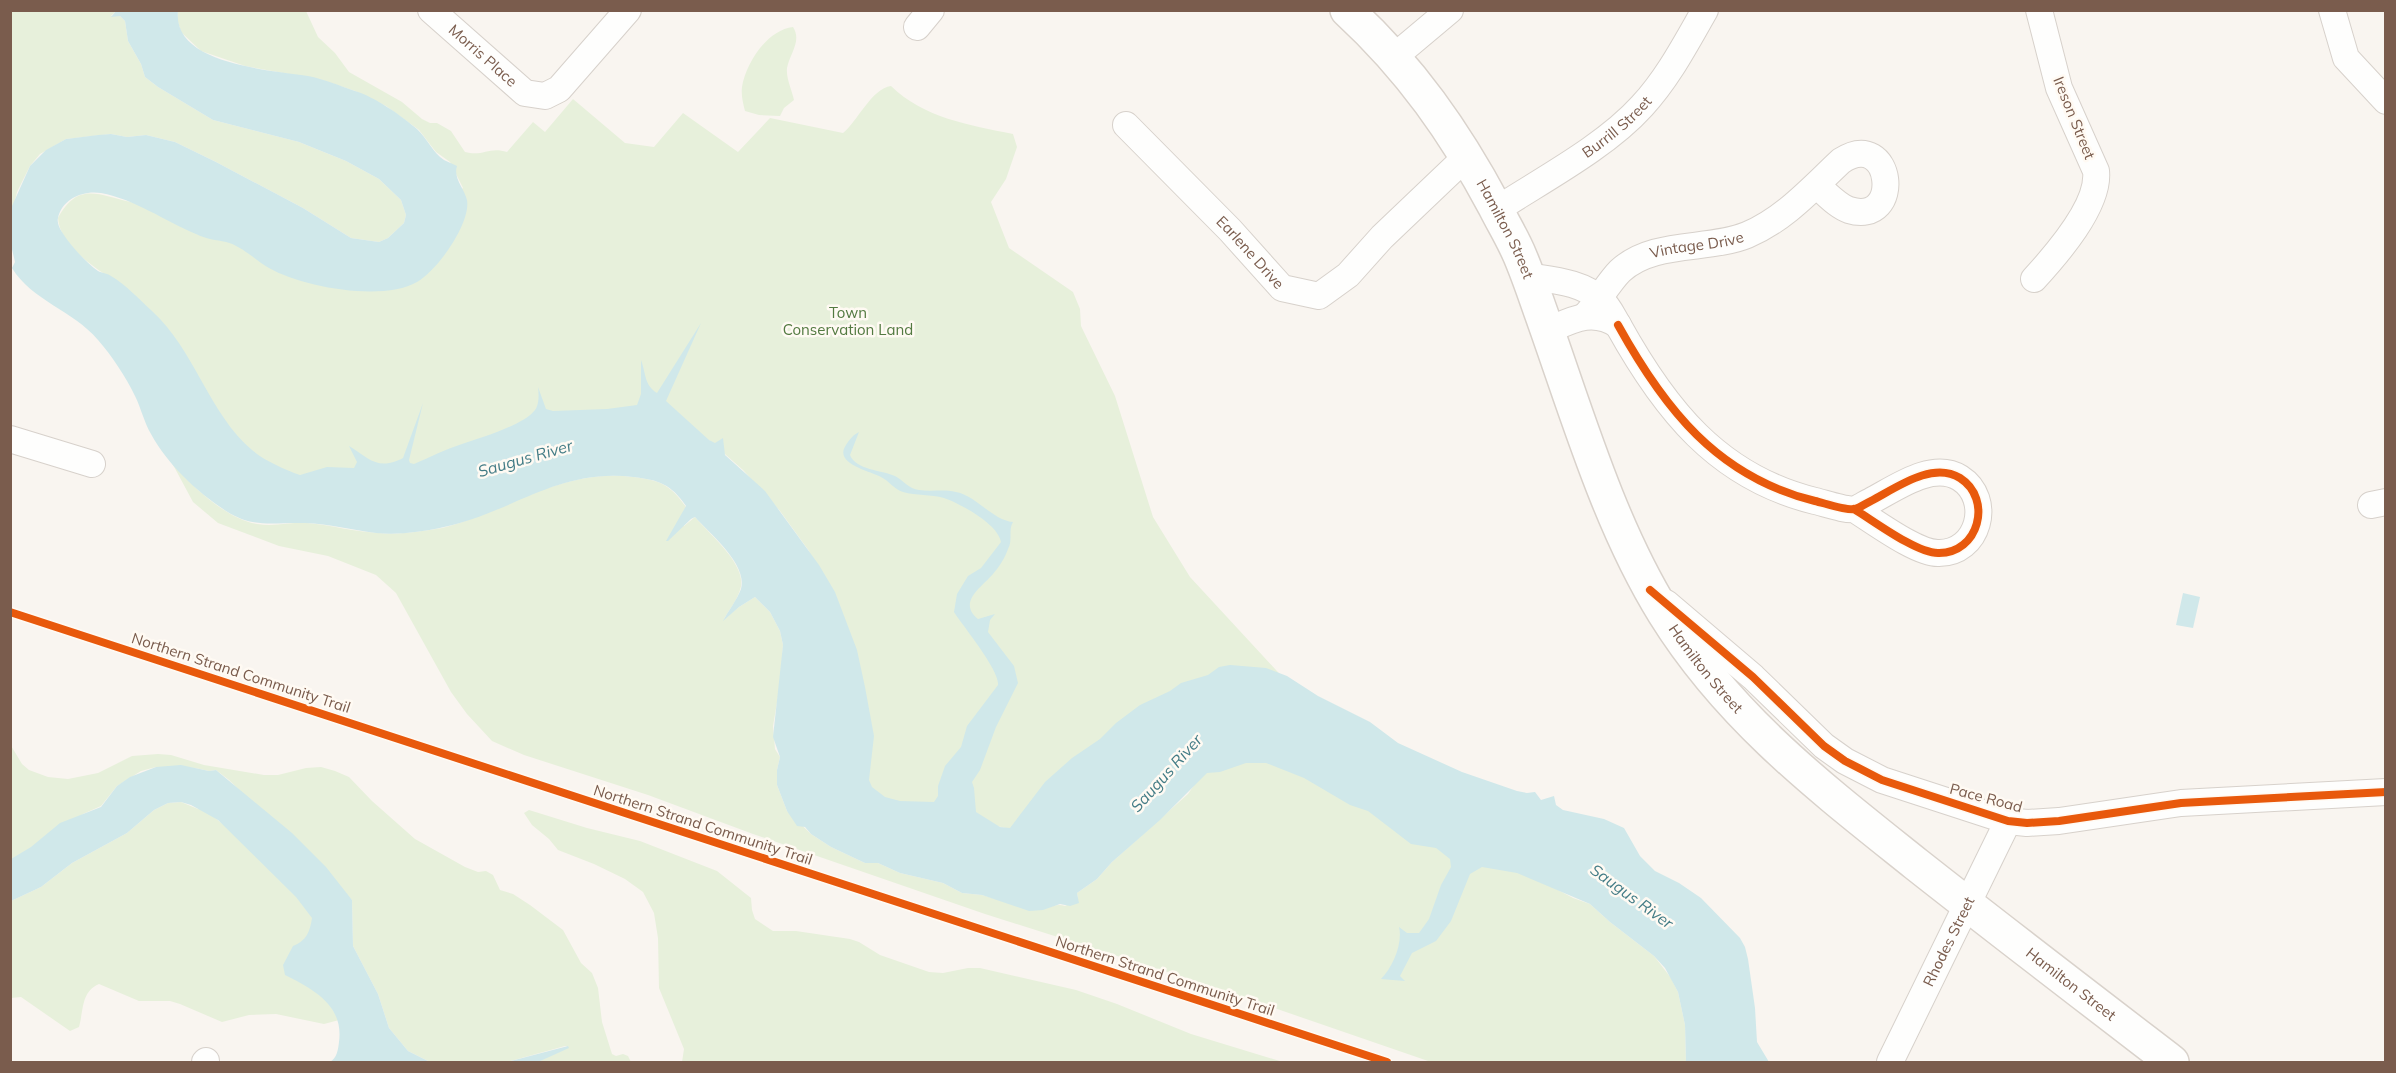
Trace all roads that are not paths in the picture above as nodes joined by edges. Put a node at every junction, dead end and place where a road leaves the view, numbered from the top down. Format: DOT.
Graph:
graph roads {
  1 [pos="431,10"];
  2 [pos="1347,10"];
  3 [pos="1450,10"];
  4 [pos="1706,10"];
  5 [pos="2039,10"];
  6 [pos="2332,10"];
  7 [pos="621,19"];
  8 [pos="1394,57"];
  9 [pos="2385,101"];
  10 [pos="1126,125"];
  11 [pos="1466,157"];
  12 [pos="1815,185"];
  13 [pos="1496,210"];
  14 [pos="1527,276"];
  15 [pos="2034,279"];
  16 [pos="1593,307"];
  17 [pos="1547,331"];
  18 [pos="10,439"];
  19 [pos="92,464"];
  20 [pos="1854,509"];
  21 [pos="1650,590"];
  22 [pos="2385,792"];
  23 [pos="2008,821"];
  24 [pos="1967,904"];
  25 [pos="1890,1062"];
  26 [pos="2172,1062"];
  1 -- 7 [label="street, Morris Place"];
  2 -- 8 [label="main road, Hamilton Street"];
  3 -- 8 [label="street"];
  4 -- 13 [label="street, Burrill Street"];
  5 -- 15 [label="street, Ireson Street"];
  6 -- 9 [label="street"];
  8 -- 11 [label="main road, Hamilton Street"];
  10 -- 11 [label="street, Earlene Drive"];
  11 -- 13 [label="main road, Hamilton Street"];
  12 -- 16 [label="street, Vintage Drive"];
  13 -- 14 [label="main road, Hamilton Street"];
  14 -- 16 [label="street"];
  14 -- 17 [label="main road, Hamilton Street"];
  16 -- 17 [label="street"];
  16 -- 20 [label="street"];
  17 -- 21 [label="main road, Hamilton Street"];
  18 -- 19 [label="street"];
  21 -- 23 [label="street, Pace Road"];
  21 -- 24 [label="main road, Hamilton Street"];
  22 -- 23 [label="street, Pace Road"];
  23 -- 24 [label="street, Rhodes Street"];
  24 -- 25 [label="street, Rhodes Street"];
  24 -- 26 [label="main road, Hamilton Street"];
}
